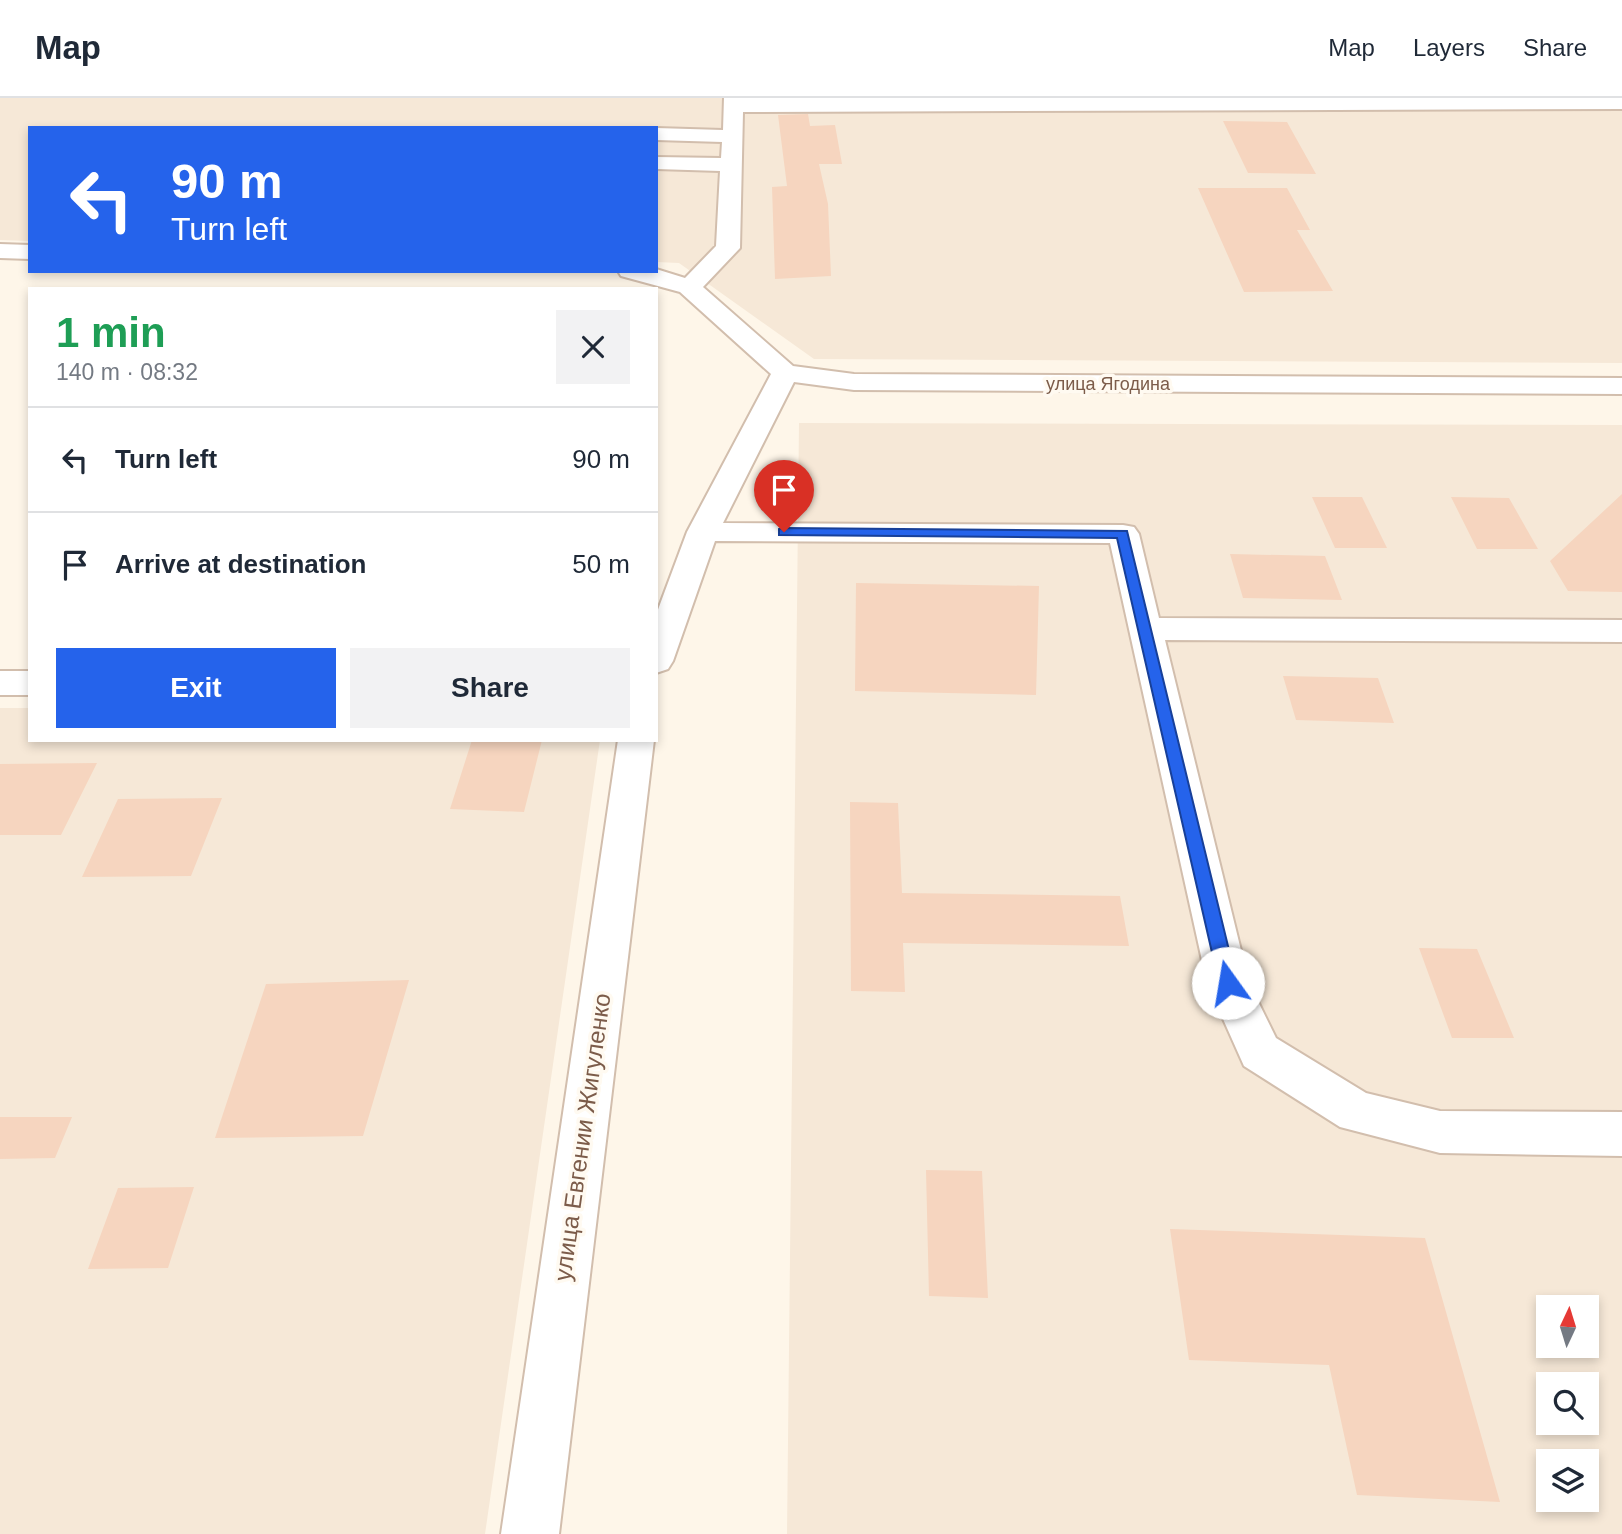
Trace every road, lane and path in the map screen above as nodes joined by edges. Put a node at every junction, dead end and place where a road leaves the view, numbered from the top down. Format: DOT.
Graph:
graph roads {
  1 [pos="1583,100"];
  2 [pos="734,102"];
  3 [pos="1622,103"];
  4 [pos="658,134"];
  5 [pos="732,136"];
  6 [pos="658,163"];
  7 [pos="730,165"];
  8 [pos="0,251"];
  9 [pos="28,252"];
  10 [pos="645,273"];
  11 [pos="689,287"];
  12 [pos="785,373"];
  13 [pos="1622,386"];
  14 [pos="703,532"];
  15 [pos="1145,629"];
  16 [pos="1622,631"];
  17 [pos="658,656"];
  18 [pos="0,683"];
  19 [pos="28,683"];
  20 [pos="636,742"];
  21 [pos="1622,1134"];
  22 [pos="530,1534"];
  1 -- 2 [label="street"];
  1 -- 3 [label="street"];
  2 -- 5 [label="street"];
  4 -- 5 [label="street"];
  5 -- 7 [label="street"];
  6 -- 7 [label="street"];
  7 -- 11 [label="street"];
  8 -- 9 [label="street"];
  10 -- 11 [label="street"];
  11 -- 12 [label="street"];
  12 -- 13 [label="street, улица Ягодина"];
  12 -- 14 [label="street"];
  14 -- 15 [label="street"];
  14 -- 17 [label="street"];
  15 -- 16 [label="street"];
  15 -- 21 [label="street"];
  18 -- 19 [label="street"];
  20 -- 22 [label="street, улица Евгении Жигуленко"];
}
